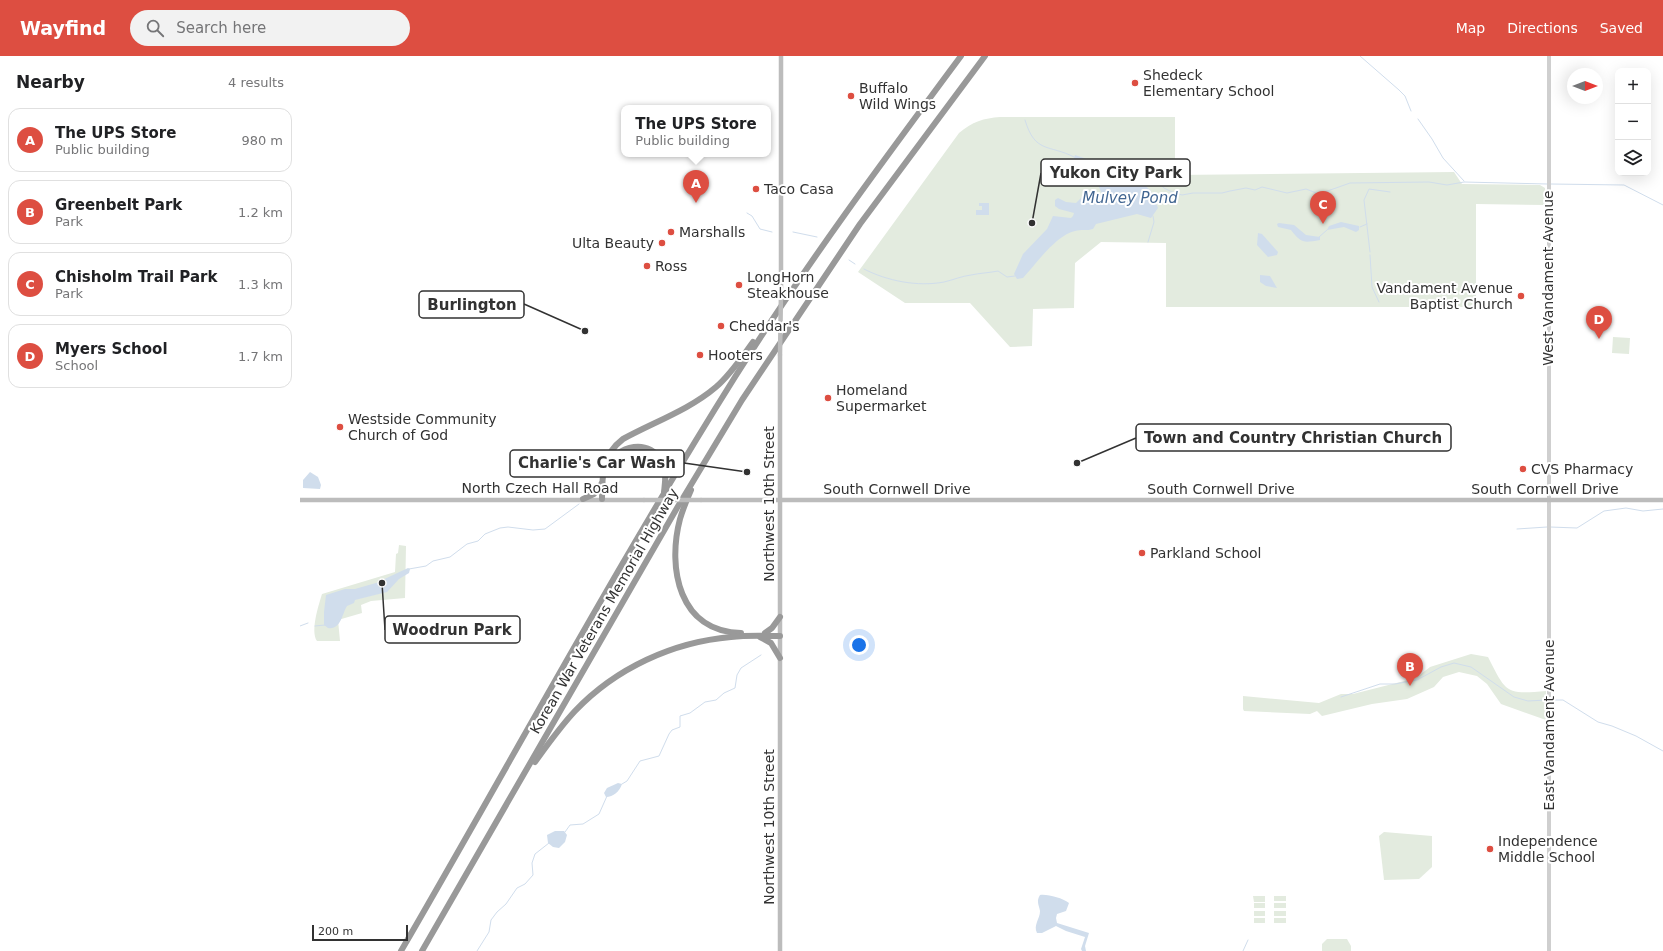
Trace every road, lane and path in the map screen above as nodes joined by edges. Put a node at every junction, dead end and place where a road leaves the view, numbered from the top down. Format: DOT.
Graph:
graph roads {
  1 [pos="781,56"];
  2 [pos="961,56"];
  3 [pos="985,56"];
  4 [pos="1549,56"];
  5 [pos="772,319"];
  6 [pos="698,472"];
  7 [pos="602,482"];
  8 [pos="664,494"];
  9 [pos="583,499"];
  10 [pos="604,499"];
  11 [pos="1550,499"];
  12 [pos="300,500"];
  13 [pos="779,500"];
  14 [pos="1663,500"];
  15 [pos="780,617"];
  16 [pos="765,633"];
  17 [pos="780,634"];
  18 [pos="758,636"];
  19 [pos="780,658"];
  20 [pos="518,784"];
  21 [pos="401,951"];
  22 [pos="422,951"];
  23 [pos="780,951"];
  24 [pos="1549,951"];
  1 -- 13 [label="main road, Northwest 10th Street, bridge"];
  2 -- 5 [label="highway, Korean War Veterans Memorial Highway"];
  3 -- 6 [label="highway, Korean War Veterans Memorial Highway"];
  4 -- 11 [label="street, West Vandament Avenue"];
  5 -- 7 [label="highway"];
  5 -- 8 [label="highway, Korean War Veterans Memorial Highway"];
  6 -- 16 [label="highway"];
  6 -- 20 [label="highway, Korean War Veterans Memorial Highway"];
  7 -- 9 [label="highway"];
  7 -- 10 [label="highway"];
  8 -- 10 [label="highway"];
  8 -- 21 [label="highway, Korean War Veterans Memorial Highway"];
  9 -- 10 [label="main road, North Czech Hall Road"];
  9 -- 12 [label="main road, North Czech Hall Road"];
  10 -- 13 [label="main road, North Czech Hall Road, bridge"];
  11 -- 13 [label="main road, South Cornwell Drive"];
  11 -- 14 [label="main road, South Cornwell Drive"];
  11 -- 24 [label="street, East Vandament Avenue"];
  13 -- 15 [label="main road, Northwest 10th Street"];
  15 -- 16 [label="highway"];
  15 -- 17 [label="main road, Northwest 10th Street"];
  16 -- 17 [label="highway"];
  17 -- 18 [label="highway"];
  17 -- 19 [label="main road, Northwest 10th Street"];
  18 -- 19 [label="highway"];
  18 -- 20 [label="highway"];
  19 -- 23 [label="main road, Northwest 10th Street"];
  20 -- 22 [label="highway, Korean War Veterans Memorial Highway"];
}
